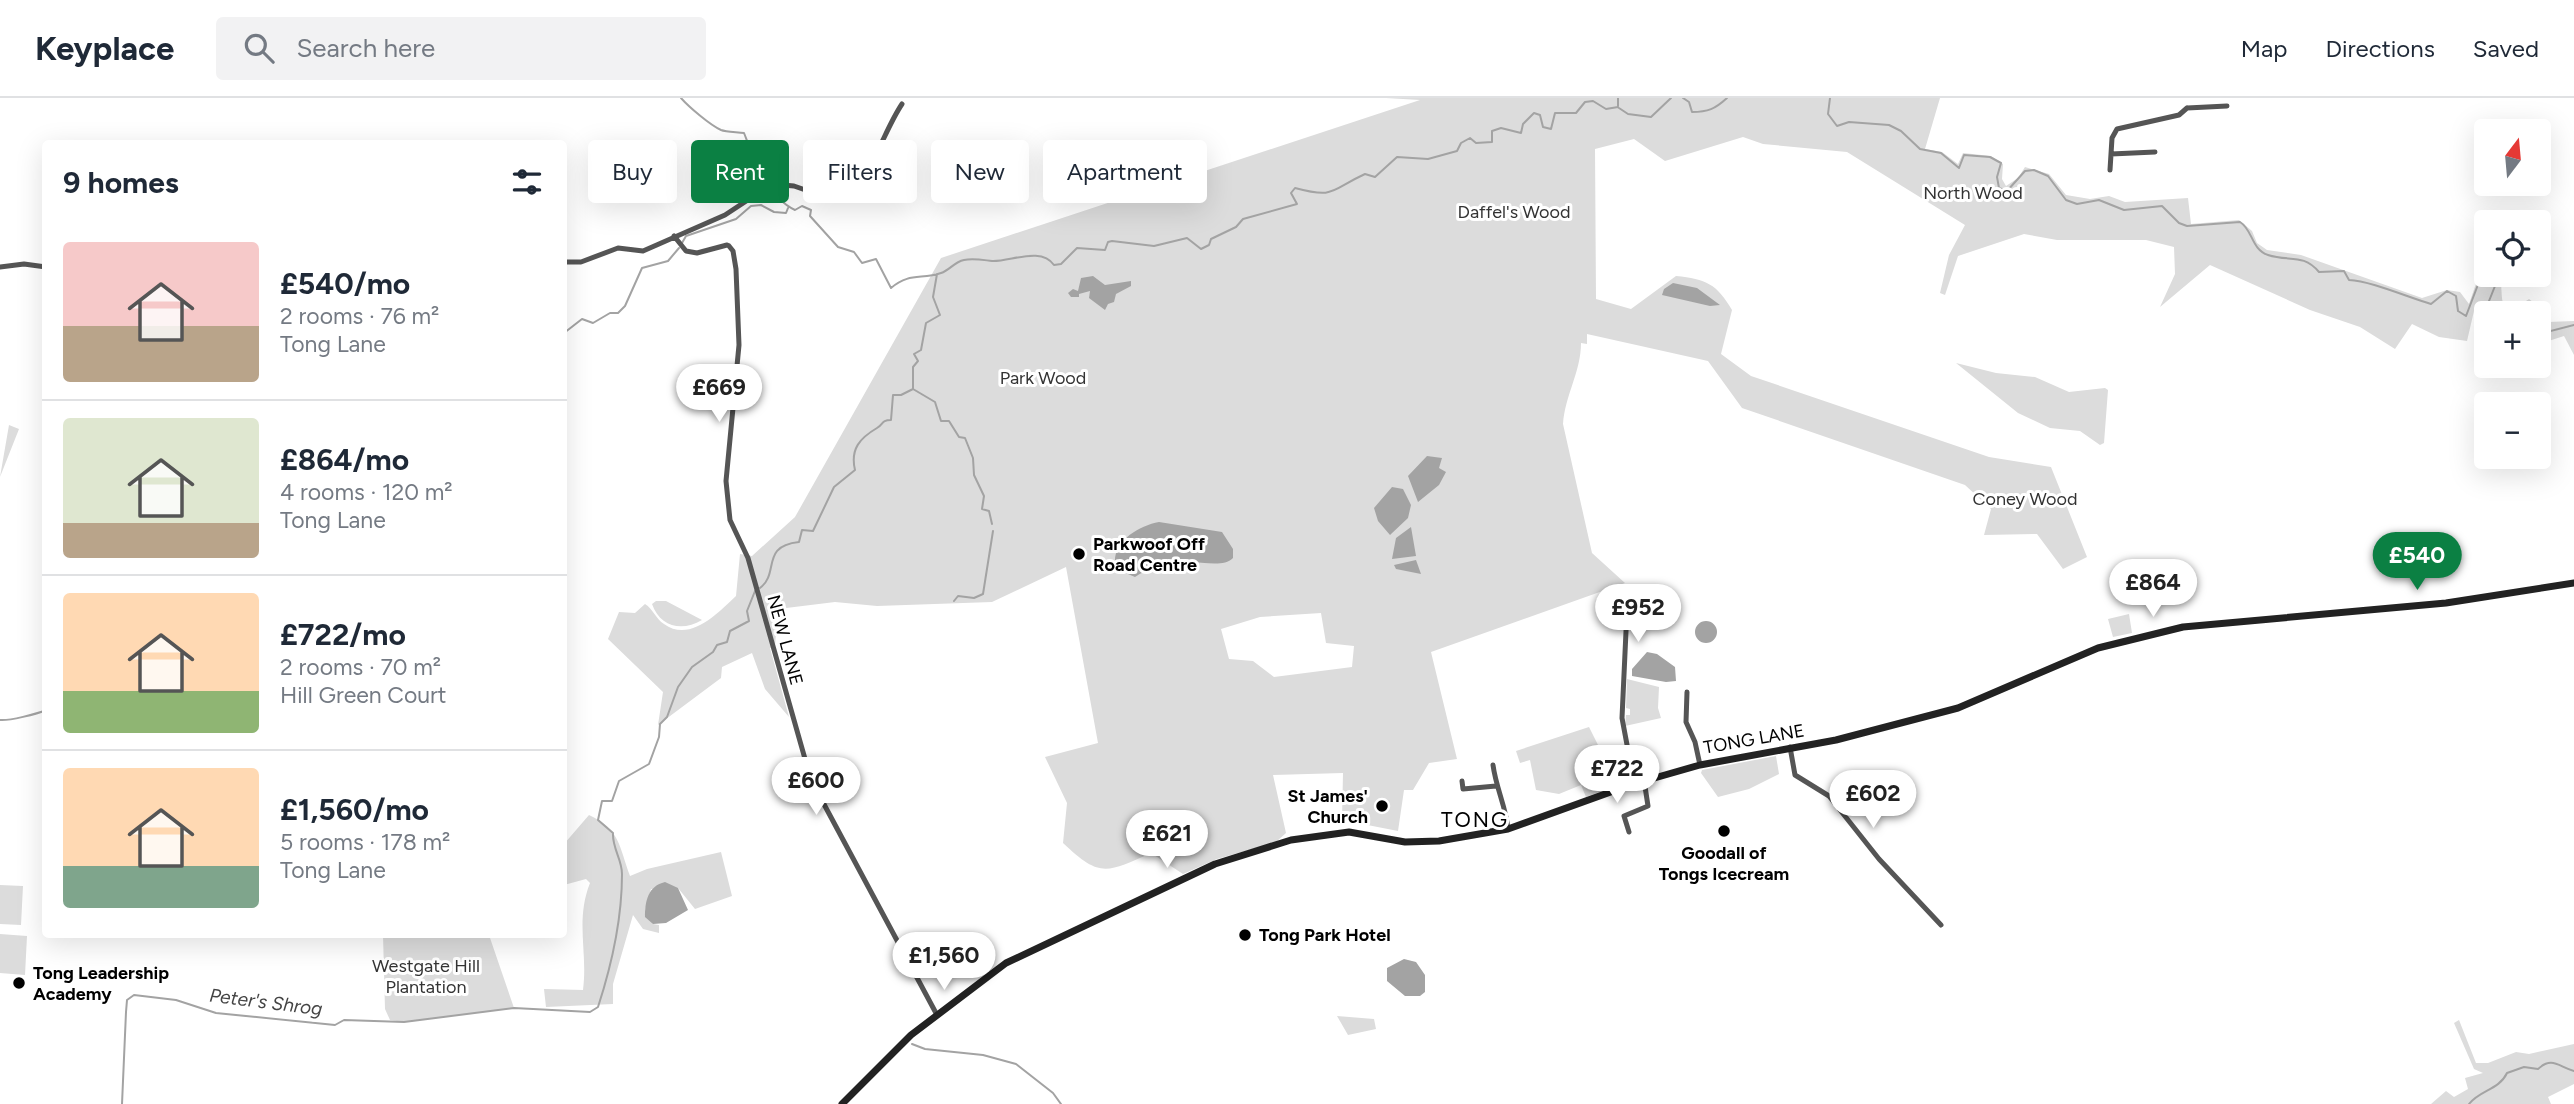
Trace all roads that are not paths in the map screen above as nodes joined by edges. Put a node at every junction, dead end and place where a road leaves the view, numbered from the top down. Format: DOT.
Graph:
graph roads {
  1 [pos="2188,98"];
  2 [pos="902,104"];
  3 [pos="2227,106"];
  4 [pos="2187,108"];
  5 [pos="2155,152"];
  6 [pos="2112,154"];
  7 [pos="2110,170"];
  8 [pos="674,236"];
  9 [pos="567,262"];
  10 [pos="42,266"];
  11 [pos="0,267"];
  12 [pos="2574,583"];
  13 [pos="1628,588"];
  14 [pos="1687,692"];
  15 [pos="1790,747"];
  16 [pos="1493,765"];
  17 [pos="1700,765"];
  18 [pos="1644,780"];
  19 [pos="1462,781"];
  20 [pos="1630,785"];
  21 [pos="1496,786"];
  22 [pos="1508,829"];
  23 [pos="1629,832"];
  24 [pos="1941,925"];
  25 [pos="937,1015"];
  26 [pos="842,1104"];
  1 -- 4 [label="street"];
  2 -- 8 [label="street"];
  3 -- 4 [label="street"];
  4 -- 6 [label="street"];
  5 -- 6 [label="street"];
  6 -- 7 [label="street"];
  8 -- 9 [label="street"];
  8 -- 25 [label="street, NEW LANE"];
  10 -- 11 [label="street"];
  12 -- 15 [label="street, TONG LANE"];
  13 -- 20 [label="street"];
  14 -- 17 [label="street"];
  15 -- 17 [label="street, TONG LANE"];
  15 -- 24 [label="street"];
  16 -- 21 [label="street"];
  17 -- 18 [label="street, TONG LANE"];
  18 -- 20 [label="street, TONG LANE"];
  18 -- 23 [label="street"];
  19 -- 21 [label="street"];
  20 -- 22 [label="street, TONG LANE"];
  21 -- 22 [label="street"];
  22 -- 25 [label="street, TONG LANE"];
  25 -- 26 [label="street, TONG LANE"];
}
